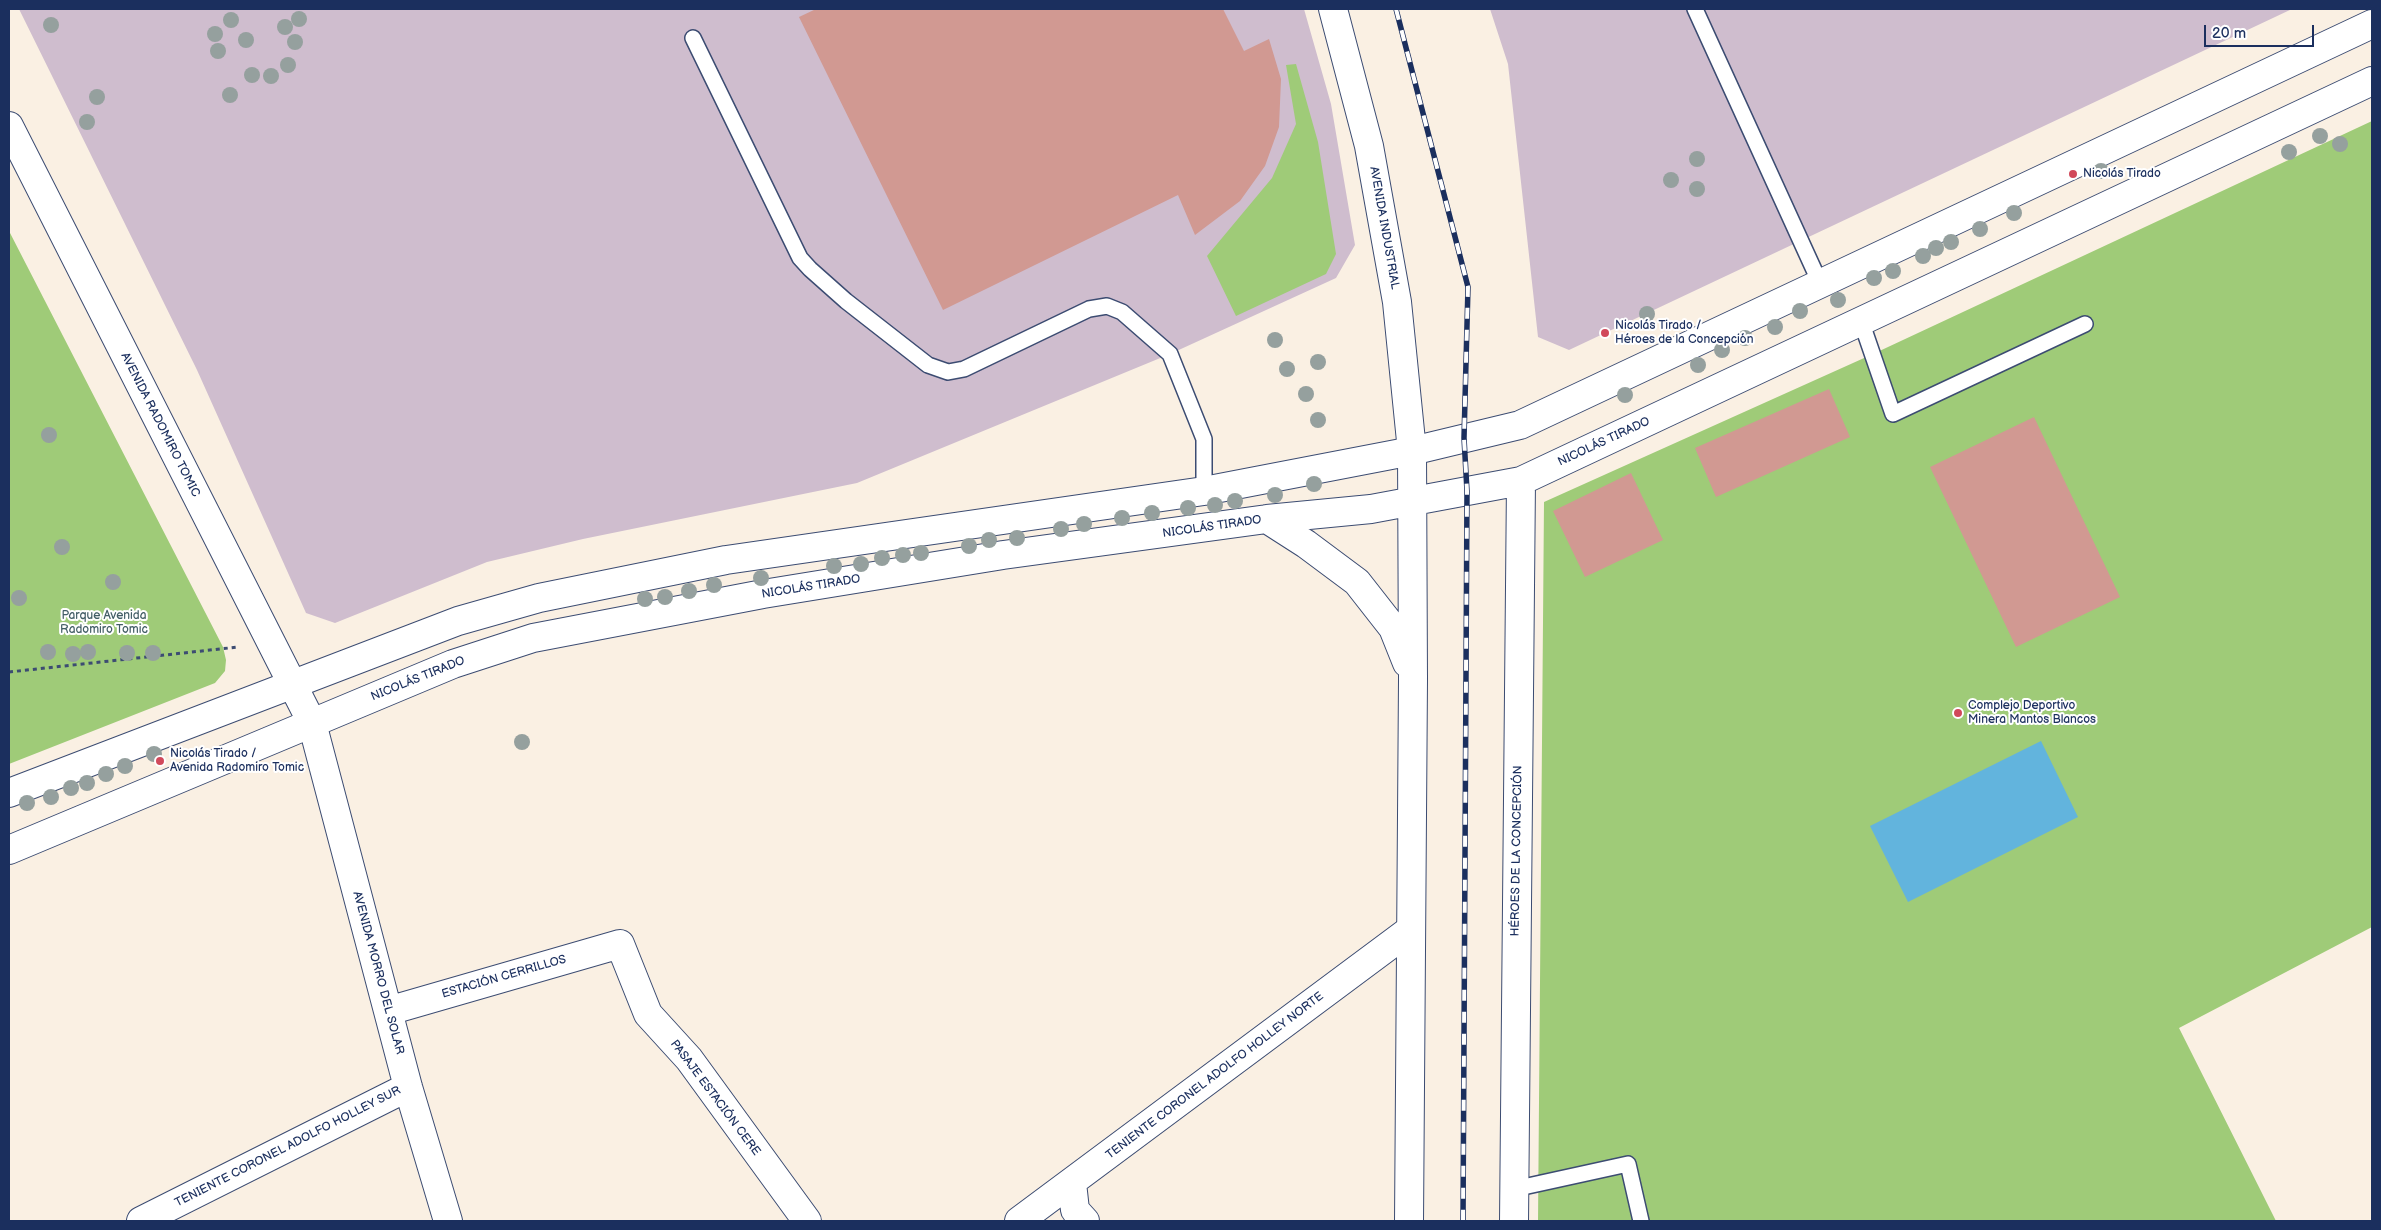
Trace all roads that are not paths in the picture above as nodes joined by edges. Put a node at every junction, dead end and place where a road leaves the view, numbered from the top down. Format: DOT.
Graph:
graph roads {
  1 [pos="1333,9"];
  2 [pos="1695,9"];
  3 [pos="2372,24"];
  4 [pos="693,38"];
  5 [pos="2372,81"];
  6 [pos="9,126"];
  7 [pos="1820,283"];
  8 [pos="1861,321"];
  9 [pos="2085,324"];
  10 [pos="1412,451"];
  11 [pos="1521,481"];
  12 [pos="1204,490"];
  13 [pos="1412,502"];
  14 [pos="1267,520"];
  15 [pos="1413,680"];
  16 [pos="291,684"];
  17 [pos="312,723"];
  18 [pos="9,793"];
  19 [pos="9,850"];
  20 [pos="1410,930"];
  21 [pos="620,944"];
  22 [pos="388,1011"];
  23 [pos="408,1087"];
  24 [pos="1072,1183"];
  25 [pos="1514,1188"];
  26 [pos="141,1221"];
  27 [pos="448,1221"];
  28 [pos="807,1221"];
  29 [pos="1019,1221"];
  30 [pos="1085,1221"];
  31 [pos="1409,1221"];
  32 [pos="1514,1221"];
  33 [pos="1640,1221"];
  1 -- 10 [label="main road, AVENIDA INDUSTRIAL"];
  2 -- 7 [label="lane"];
  3 -- 7 [label="main road"];
  4 -- 12 [label="lane"];
  5 -- 8 [label="main road, NICOLÁS TIRADO"];
  6 -- 16 [label="main road, AVENIDA RADOMIRO TOMIC"];
  7 -- 10 [label="main road"];
  8 -- 9 [label="lane"];
  8 -- 11 [label="main road, NICOLÁS TIRADO"];
  10 -- 12 [label="main road"];
  10 -- 13 [label="main road, AVENIDA INDUSTRIAL"];
  11 -- 13 [label="main road, NICOLÁS TIRADO"];
  11 -- 25 [label="main road, HÉROES DE LA CONCEPCIÓN"];
  12 -- 16 [label="main road"];
  13 -- 14 [label="main road, NICOLÁS TIRADO"];
  13 -- 15 [label="main road, AVENIDA INDUSTRIAL"];
  14 -- 15 [label="main road"];
  14 -- 17 [label="main road, NICOLÁS TIRADO"];
  15 -- 20 [label="main road"];
  16 -- 17 [label="main road, AVENIDA RADOMIRO TOMIC"];
  16 -- 18 [label="main road"];
  17 -- 19 [label="main road, NICOLÁS TIRADO"];
  17 -- 22 [label="main road, AVENIDA MORRO DEL SOLAR"];
  20 -- 24 [label="main road, TENIENTE CORONEL ADOLFO HOLLEY NORTE"];
  20 -- 31 [label="main road"];
  21 -- 22 [label="main road, ESTACIÓN CERRILLOS"];
  21 -- 28 [label="main road, PASAJE ESTACIÓN CERE"];
  22 -- 23 [label="main road, AVENIDA MORRO DEL SOLAR"];
  23 -- 26 [label="main road, TENIENTE CORONEL ADOLFO HOLLEY SUR"];
  23 -- 27 [label="main road, AVENIDA MORRO DEL SOLAR"];
  24 -- 29 [label="main road, TENIENTE CORONEL ADOLFO HOLLEY NORTE"];
  24 -- 30 [label="main road"];
  25 -- 32 [label="main road, HÉROES DE LA CONCEPCIÓN"];
  25 -- 33 [label="lane"];
}
